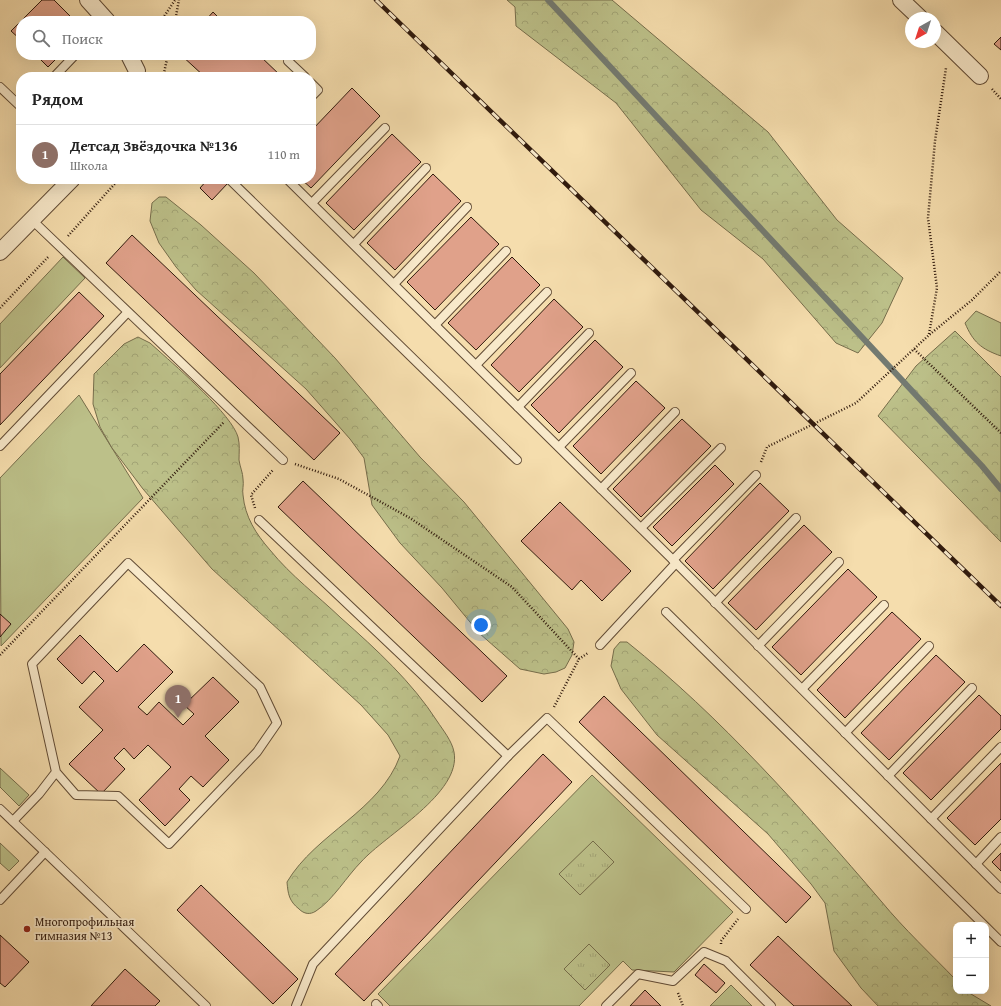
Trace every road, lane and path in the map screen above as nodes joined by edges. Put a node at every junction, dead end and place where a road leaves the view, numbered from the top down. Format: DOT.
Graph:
graph roads {
  1 [pos="88,0"];
  2 [pos="175,0"];
  3 [pos="179,0"];
  4 [pos="901,0"];
  5 [pos="914,12"];
  6 [pos="102,16"];
  7 [pos="165,16"];
  8 [pos="176,16"];
  9 [pos="941,38"];
  10 [pos="949,45"];
  11 [pos="70,60"];
  12 [pos="132,60"];
  13 [pos="167,60"];
  14 [pos="288,60"];
  15 [pos="59,72"];
  16 [pos="137,72"];
  17 [pos="164,72"];
  18 [pos="300,72"];
  19 [pos="980,76"];
  20 [pos="0,87"];
  21 [pos="16,102"];
  22 [pos="385,128"];
  23 [pos="426,168"];
  24 [pos="67,184"];
  25 [pos="115,184"];
  26 [pos="234,184"];
  27 [pos="292,184"];
  28 [pos="312,202"];
  29 [pos="467,208"];
  30 [pos="32,220"];
  31 [pos="354,244"];
  32 [pos="59,246"];
  33 [pos="506,251"];
  34 [pos="0,252"];
  35 [pos="1001,271"];
  36 [pos="394,284"];
  37 [pos="546,292"];
  38 [pos="0,308"];
  39 [pos="127,313"];
  40 [pos="435,324"];
  41 [pos="589,334"];
  42 [pos="929,335"];
  43 [pos="914,349"];
  44 [pos="476,365"];
  45 [pos="631,373"];
  46 [pos="518,407"];
  47 [pos="232,412"];
  48 [pos="675,412"];
  49 [pos="1001,432"];
  50 [pos="0,446"];
  51 [pos="559,447"];
  52 [pos="767,447"];
  53 [pos="721,448"];
  54 [pos="283,460"];
  55 [pos="517,460"];
  56 [pos="756,475"];
  57 [pos="601,489"];
  58 [pos="796,518"];
  59 [pos="259,520"];
  60 [pos="641,528"];
  61 [pos="675,561"];
  62 [pos="839,562"];
  63 [pos="715,603"];
  64 [pos="884,605"];
  65 [pos="666,612"];
  66 [pos="600,645"];
  67 [pos="758,646"];
  68 [pos="929,646"];
  69 [pos="0,655"];
  70 [pos="579,659"];
  71 [pos="972,688"];
  72 [pos="802,689"];
  73 [pos="548,718"];
  74 [pos="845,733"];
  75 [pos="1001,747"];
  76 [pos="508,756"];
  77 [pos="56,772"];
  78 [pos="888,776"];
  79 [pos="0,809"];
  80 [pos="931,819"];
  81 [pos="13,821"];
  82 [pos="1001,837"];
  83 [pos="45,852"];
  84 [pos="976,864"];
  85 [pos="1001,889"];
  86 [pos="0,900"];
  87 [pos="746,909"];
  88 [pos="981,922"];
  89 [pos="989,930"];
  90 [pos="1001,942"];
  91 [pos="726,961"];
  92 [pos="206,1006"];
  93 [pos="296,1006"];
  94 [pos="606,1006"];
  95 [pos="771,1006"];
  1 -- 6 [label="street"];
  2 -- 7 [label="path"];
  3 -- 8 [label="path"];
  4 -- 5 [label="street"];
  9 -- 10 [label="street"];
  10 -- 19 [label="street"];
  10 -- 42 [label="path"];
  11 -- 15 [label="lane"];
  12 -- 16 [label="street"];
  13 -- 17 [label="path"];
  14 -- 18 [label="lane"];
  20 -- 21 [label="lane"];
  22 -- 28 [label="lane"];
  23 -- 31 [label="lane"];
  24 -- 30 [label="street"];
  25 -- 32 [label="path"];
  26 -- 55 [label="lane"];
  27 -- 28 [label="lane"];
  28 -- 31 [label="lane"];
  29 -- 36 [label="lane"];
  30 -- 32 [label="lane"];
  30 -- 34 [label="street"];
  31 -- 36 [label="lane"];
  32 -- 38 [label="path"];
  32 -- 39 [label="lane"];
  33 -- 40 [label="lane"];
  35 -- 42 [label="path"];
  36 -- 40 [label="lane"];
  37 -- 44 [label="lane"];
  39 -- 47 [label="lane"];
  39 -- 50 [label="lane"];
  40 -- 44 [label="lane"];
  41 -- 46 [label="lane"];
  42 -- 43 [label="path"];
  43 -- 49 [label="path"];
  43 -- 52 [label="path"];
  44 -- 46 [label="lane"];
  45 -- 51 [label="lane"];
  46 -- 51 [label="lane"];
  47 -- 54 [label="lane"];
  47 -- 69 [label="path"];
  48 -- 57 [label="lane"];
  51 -- 57 [label="lane"];
  53 -- 60 [label="lane"];
  54 -- 59 [label="path"];
  54 -- 70 [label="path"];
  56 -- 61 [label="lane"];
  57 -- 60 [label="lane"];
  58 -- 63 [label="lane"];
  59 -- 76 [label="lane"];
  60 -- 61 [label="lane"];
  61 -- 63 [label="lane"];
  61 -- 66 [label="lane"];
  62 -- 67 [label="lane"];
  63 -- 67 [label="lane"];
  64 -- 72 [label="lane"];
  65 -- 88 [label="lane"];
  66 -- 70 [label="path"];
  67 -- 72 [label="lane"];
  68 -- 74 [label="lane"];
  70 -- 73 [label="path"];
  71 -- 78 [label="lane"];
  72 -- 74 [label="lane"];
  73 -- 76 [label="lane"];
  73 -- 87 [label="lane"];
  74 -- 78 [label="lane"];
  75 -- 80 [label="lane"];
  76 -- 93 [label="lane"];
  77 -- 77 [label="lane"];
  77 -- 81 [label="lane"];
  78 -- 80 [label="lane"];
  79 -- 81 [label="lane"];
  80 -- 84 [label="lane"];
  81 -- 83 [label="lane"];
  82 -- 84 [label="lane"];
  83 -- 86 [label="lane"];
  83 -- 92 [label="lane"];
  84 -- 85 [label="lane"];
  87 -- 91 [label="path"];
  89 -- 90 [label="lane"];
  91 -- 94 [label="lane"];
  91 -- 95 [label="lane"];
}
